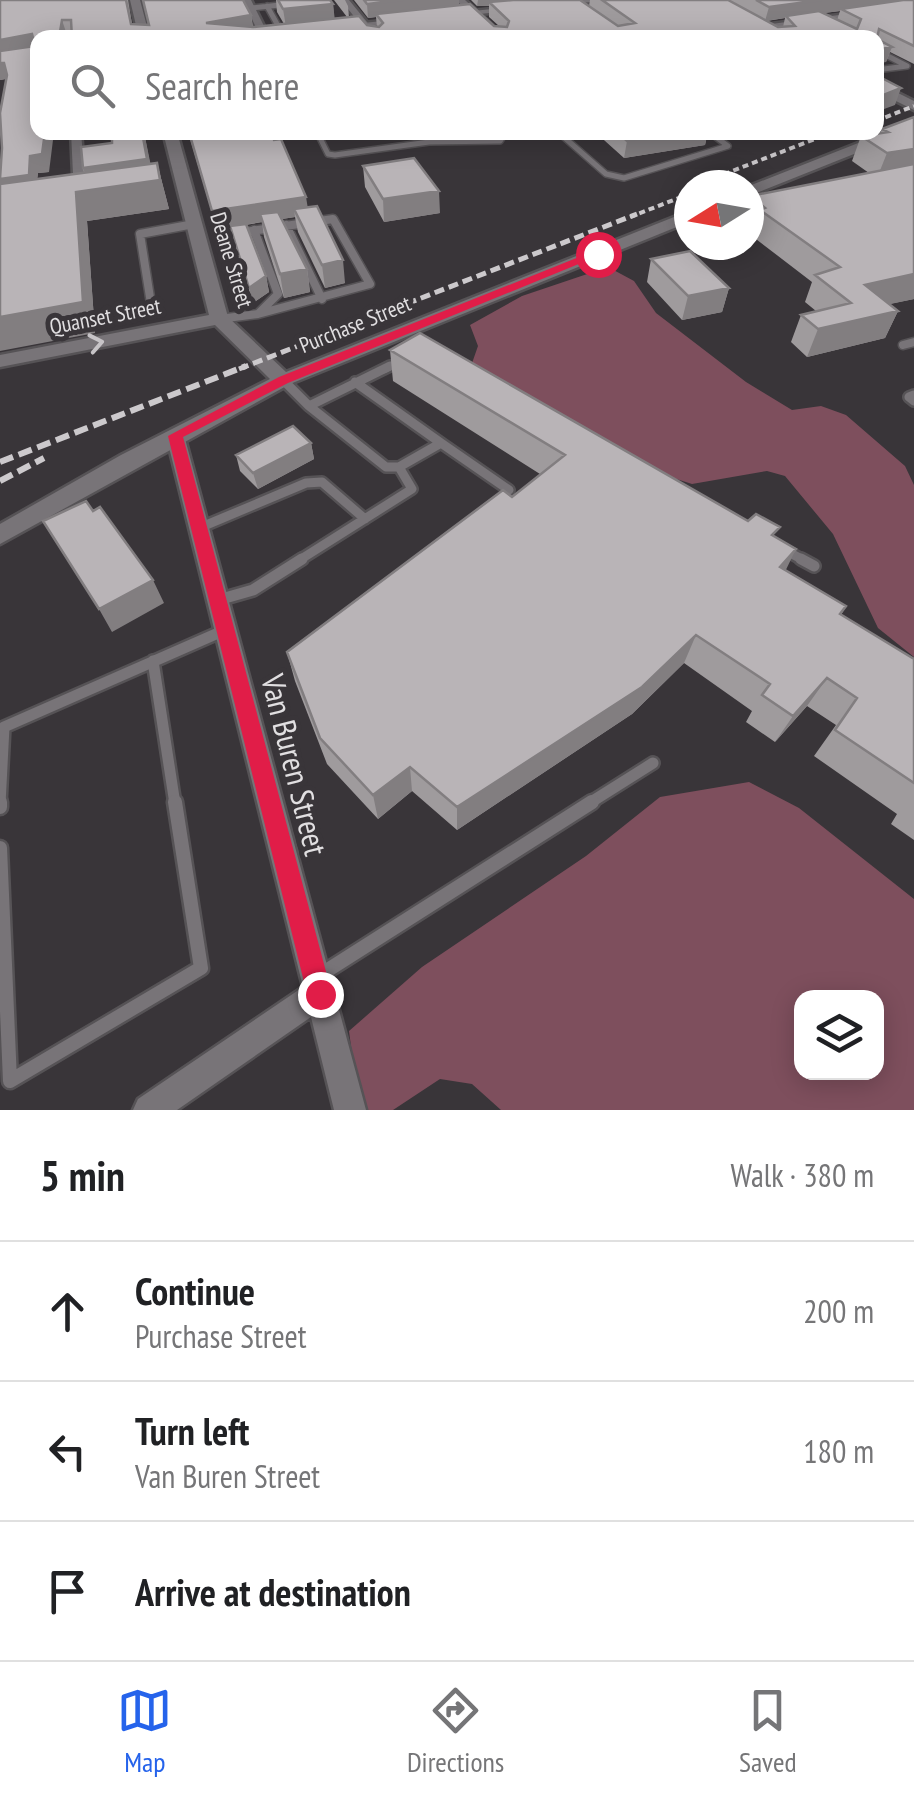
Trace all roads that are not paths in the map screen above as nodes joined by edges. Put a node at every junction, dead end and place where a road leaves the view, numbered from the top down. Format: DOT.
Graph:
graph roads {
  1 [pos="135,0"];
  2 [pos="344,0"];
  3 [pos="460,0"];
  4 [pos="599,0"];
  5 [pos="304,2"];
  6 [pos="571,2"];
  7 [pos="248,4"];
  8 [pos="267,6"];
  9 [pos="914,7"];
  10 [pos="586,12"];
  11 [pos="336,13"];
  12 [pos="475,13"];
  13 [pos="747,19"];
  14 [pos="364,24"];
  15 [pos="345,26"];
  16 [pos="762,26"];
  17 [pos="315,28"];
  18 [pos="142,30"];
  19 [pos="262,30"];
  20 [pos="281,30"];
  21 [pos="369,30"];
  22 [pos="493,30"];
  23 [pos="769,30"];
  24 [pos="884,54"];
  25 [pos="884,69"];
  26 [pos="884,90"];
  27 [pos="914,106"];
  28 [pos="914,125"];
  29 [pos="884,137"];
  30 [pos="77,140"];
  31 [pos="171,140"];
  32 [pos="321,140"];
  33 [pos="501,140"];
  34 [pos="567,140"];
  35 [pos="720,140"];
  36 [pos="876,140"];
  37 [pos="764,184"];
  38 [pos="764,192"];
  39 [pos="81,195"];
  40 [pos="787,202"];
  41 [pos="674,223"];
  42 [pos="194,224"];
  43 [pos="286,225"];
  44 [pos="254,230"];
  45 [pos="322,299"];
  46 [pos="244,304"];
  47 [pos="152,310"];
  48 [pos="258,314"];
  49 [pos="219,319"];
  50 [pos="914,342"];
  51 [pos="903,345"];
  52 [pos="420,352"];
  53 [pos="0,361"];
  54 [pos="283,380"];
  55 [pos="356,382"];
  56 [pos="309,406"];
  57 [pos="176,436"];
  58 [pos="440,443"];
  59 [pos="399,467"];
  60 [pos="509,490"];
  61 [pos="365,519"];
  62 [pos="199,528"];
  63 [pos="0,535"];
  64 [pos="780,548"];
  65 [pos="814,566"];
  66 [pos="218,600"];
  67 [pos="226,630"];
  68 [pos="153,662"];
  69 [pos="653,763"];
  70 [pos="0,807"];
  71 [pos="0,848"];
  72 [pos="317,986"];
  73 [pos="149,1110"];
  74 [pos="350,1110"];
  1 -- 18 [label="main road"];
  2 -- 14 [label="street"];
  3 -- 12 [label="street"];
  4 -- 6 [label="main road"];
  5 -- 8 [label="lane"];
  6 -- 10 [label="street"];
  6 -- 12 [label="main road"];
  7 -- 8 [label="lane"];
  7 -- 19 [label="street"];
  8 -- 20 [label="lane"];
  9 -- 16 [label="street"];
  11 -- 15 [label="lane"];
  12 -- 14 [label="main road"];
  12 -- 22 [label="street"];
  13 -- 16 [label="main road"];
  14 -- 15 [label="main road"];
  14 -- 21 [label="street"];
  15 -- 17 [label="main road"];
  16 -- 23 [label="main road"];
  24 -- 25 [label="lane"];
  26 -- 27 [label="main road"];
  28 -- 29 [label="main road"];
  30 -- 39 [label="street"];
  31 -- 42 [label="main road, Deane Street"];
  32 -- 33 [label="lane"];
  34 -- 35 [label="lane"];
  36 -- 37 [label="main road"];
  38 -- 40 [label="main road"];
  41 -- 54 [label="main road, Purchase Street"];
  42 -- 47 [label="lane"];
  42 -- 49 [label="main road, Deane Street"];
  43 -- 44 [label="lane"];
  43 -- 45 [label="lane"];
  43 -- 45 [label="lane"];
  44 -- 46 [label="lane"];
  44 -- 48 [label="lane"];
  45 -- 48 [label="lane"];
  48 -- 49 [label="lane"];
  53 -- 49 [label="main road, Quanset Street, one-way"];
  49 -- 54 [label="main road, Deane Street"];
  50 -- 51 [label="lane"];
  52 -- 55 [label="lane"];
  54 -- 56 [label="lane"];
  54 -- 57 [label="main road, Purchase Street"];
  55 -- 56 [label="lane"];
  55 -- 58 [label="lane"];
  56 -- 59 [label="lane"];
  57 -- 62 [label="street, Van Buren Street"];
  57 -- 63 [label="main road, Purchase Street"];
  58 -- 59 [label="lane"];
  58 -- 60 [label="lane"];
  59 -- 61 [label="lane"];
  61 -- 62 [label="lane"];
  61 -- 66 [label="lane"];
  62 -- 66 [label="street, Van Buren Street"];
  64 -- 65 [label="lane"];
  66 -- 67 [label="street, Van Buren Street"];
  67 -- 68 [label="lane"];
  67 -- 72 [label="street, Van Buren Street"];
  68 -- 70 [label="lane"];
  68 -- 71 [label="lane"];
  69 -- 72 [label="lane"];
  72 -- 73 [label="street"];
  72 -- 74 [label="street, Van Buren Street"];
}
